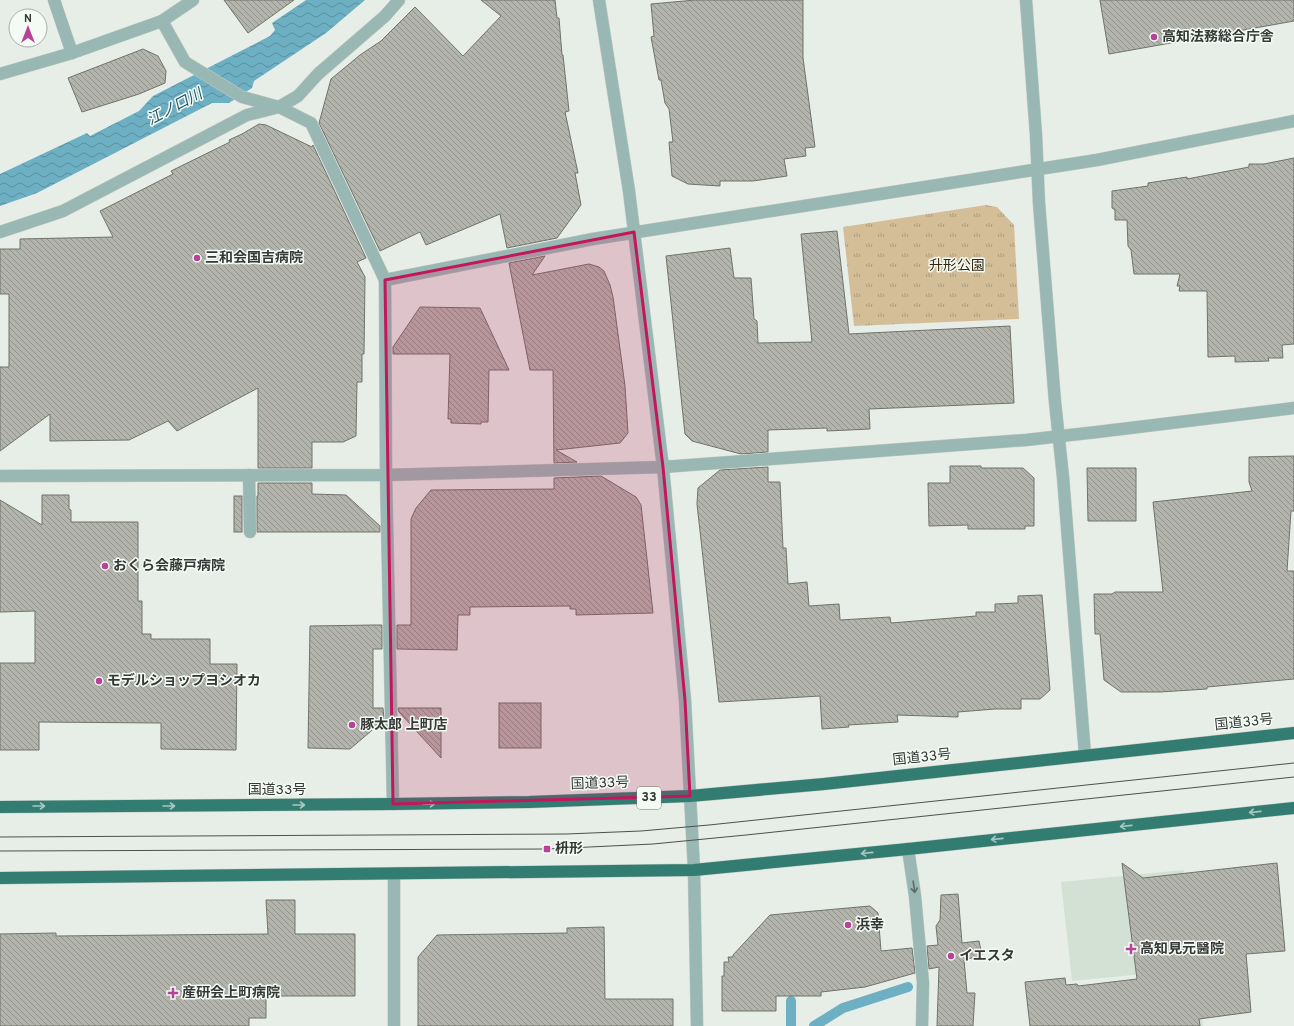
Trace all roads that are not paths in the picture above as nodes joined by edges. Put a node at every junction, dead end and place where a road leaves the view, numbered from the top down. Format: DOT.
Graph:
graph roads {
  1 [pos="54,0"];
  2 [pos="193,0"];
  3 [pos="399,0"];
  4 [pos="599,0"];
  5 [pos="1026,0"];
  6 [pos="162,21"];
  7 [pos="72,53"];
  8 [pos="0,74"];
  9 [pos="279,107"];
  10 [pos="1294,121"];
  11 [pos="1038,170"];
  12 [pos="0,232"];
  13 [pos="634,232"];
  14 [pos="385,280"];
  15 [pos="1294,408"];
  16 [pos="1058,436"];
  17 [pos="663,467"];
  18 [pos="249,475"];
  19 [pos="386,475"];
  20 [pos="0,476"];
  21 [pos="250,532"];
  22 [pos="1294,733"];
  23 [pos="1085,755"];
  24 [pos="690,796"];
  25 [pos="393,804"];
  26 [pos="0,806"];
  27 [pos="1294,808"];
  28 [pos="908,849"];
  29 [pos="694,870"];
  30 [pos="394,874"];
  31 [pos="0,878"];
  32 [pos="394,1026"];
  33 [pos="697,1026"];
  34 [pos="922,1026"];
  1 -- 7 [label="street"];
  2 -- 6 [label="street"];
  3 -- 9 [label="street"];
  4 -- 13 [label="street"];
  5 -- 11 [label="street"];
  6 -- 7 [label="street"];
  6 -- 9 [label="street"];
  7 -- 8 [label="street"];
  9 -- 12 [label="street"];
  9 -- 14 [label="street"];
  10 -- 11 [label="street"];
  11 -- 13 [label="street"];
  11 -- 16 [label="street"];
  13 -- 14 [label="street"];
  13 -- 17 [label="street"];
  14 -- 19 [label="street"];
  15 -- 16 [label="street"];
  16 -- 17 [label="street"];
  16 -- 23 [label="street"];
  17 -- 19 [label="street"];
  17 -- 24 [label="street"];
  18 -- 19 [label="street"];
  18 -- 20 [label="street"];
  18 -- 21 [label="street"];
  19 -- 25 [label="street"];
  22 -- 23 [label="highway, 国道33号 / 33"];
  23 -- 24 [label="highway, 国道33号 / 33"];
  25 -- 24 [label="highway, 国道33号 / 33, one-way"];
  24 -- 29 [label="street"];
  26 -- 25 [label="highway, 国道33号 / 33, one-way"];
  27 -- 28 [label="highway, one-way"];
  28 -- 29 [label="highway, one-way"];
  28 -- 34 [label="street, one-way"];
  29 -- 30 [label="highway"];
  29 -- 33 [label="street"];
  30 -- 31 [label="highway"];
  30 -- 32 [label="street"];
}
